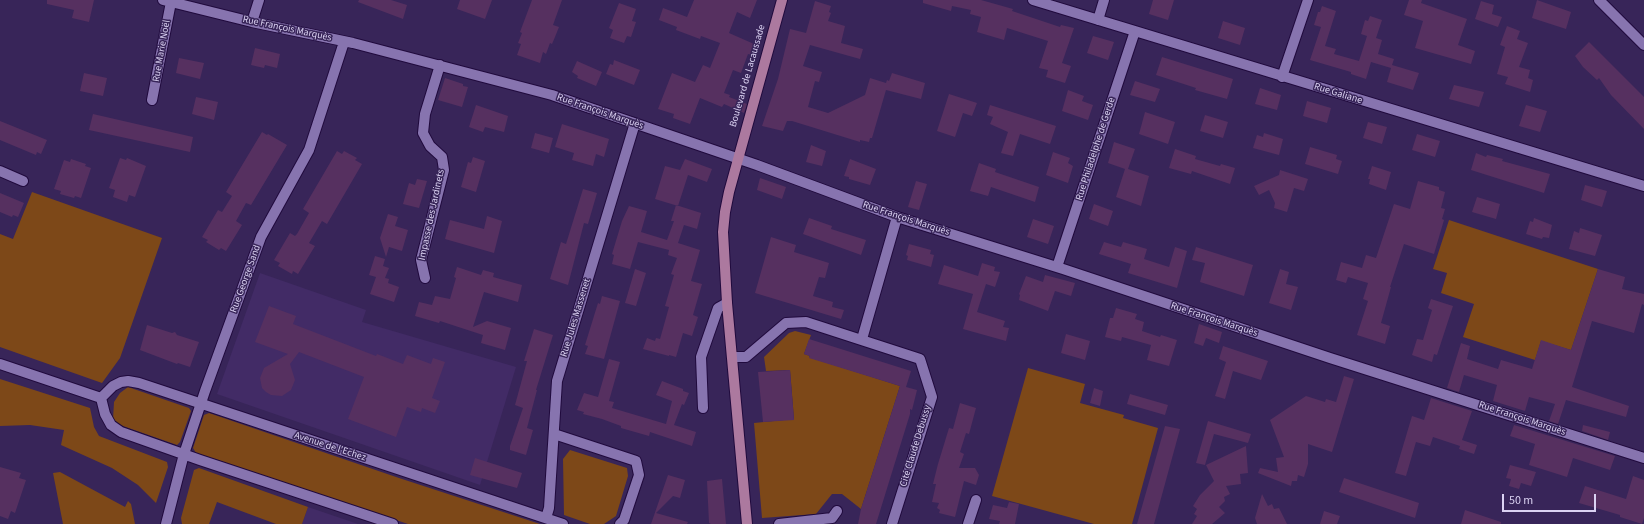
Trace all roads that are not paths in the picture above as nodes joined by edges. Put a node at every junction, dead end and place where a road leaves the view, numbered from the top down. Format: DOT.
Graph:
graph roads {
  1 [pos="260,0"];
  2 [pos="782,0"];
  3 [pos="1033,0"];
  4 [pos="1104,0"];
  5 [pos="1308,0"];
  6 [pos="1600,0"];
  7 [pos="167,1"];
  8 [pos="1098,20"];
  9 [pos="252,22"];
  10 [pos="1135,31"];
  11 [pos="344,42"];
  12 [pos="1644,45"];
  13 [pos="440,65"];
  14 [pos="1282,77"];
  15 [pos="152,100"];
  16 [pos="635,123"];
  17 [pos="738,158"];
  18 [pos="0,171"];
  19 [pos="23,181"];
  20 [pos="1644,186"];
  21 [pos="897,217"];
  22 [pos="1057,267"];
  23 [pos="425,278"];
  24 [pos="727,302"];
  25 [pos="862,339"];
  26 [pos="733,357"];
  27 [pos="0,364"];
  28 [pos="101,398"];
  29 [pos="200,404"];
  30 [pos="703,408"];
  31 [pos="554,434"];
  32 [pos="184,454"];
  33 [pos="1644,458"];
  34 [pos="976,500"];
  35 [pos="837,511"];
  36 [pos="546,518"];
  37 [pos="166,524"];
  38 [pos="393,524"];
  39 [pos="563,524"];
  40 [pos="620,524"];
  41 [pos="747,524"];
  42 [pos="779,524"];
  43 [pos="892,524"];
  44 [pos="968,524"];
  1 -- 9 [label="street"];
  2 -- 17 [label="main road, Boulevard de Lacaussade"];
  3 -- 8 [label="street, Rue Galiane"];
  4 -- 8 [label="street"];
  5 -- 14 [label="street"];
  6 -- 12 [label="street"];
  7 -- 9 [label="street, Rue François Marquès"];
  7 -- 15 [label="street, Rue Marie Noël"];
  8 -- 10 [label="street, Rue Galiane"];
  9 -- 11 [label="street, Rue François Marquès"];
  10 -- 14 [label="street, Rue Galiane"];
  10 -- 22 [label="street, Rue Philadelphe de Gerde"];
  11 -- 13 [label="street, Rue François Marquès"];
  11 -- 29 [label="street, Rue George Sand"];
  13 -- 16 [label="street, Rue François Marquès"];
  13 -- 23 [label="street, Impasse des Jardinets"];
  14 -- 20 [label="street, Rue Galiane"];
  16 -- 17 [label="street, Rue François Marquès"];
  16 -- 31 [label="street, Rue Jules Massenet"];
  17 -- 21 [label="street, Rue François Marquès"];
  17 -- 24 [label="main road, Boulevard de Lacaussade"];
  18 -- 19 [label="street"];
  21 -- 22 [label="street, Rue François Marquès"];
  21 -- 25 [label="street"];
  22 -- 33 [label="street, Rue François Marquès"];
  24 -- 26 [label="main road, Boulevard de Lacaussade"];
  24 -- 30 [label="street"];
  25 -- 26 [label="street, Cité Claude Debussy"];
  25 -- 43 [label="street, Cité Claude Debussy"];
  26 -- 41 [label="main road, Boulevard de Lacaussade"];
  27 -- 28 [label="street"];
  28 -- 29 [label="street, Avenue de l'Echez"];
  28 -- 32 [label="street"];
  29 -- 32 [label="street, Rue George Sand"];
  29 -- 36 [label="street, Avenue de l'Echez"];
  31 -- 36 [label="street, Rue Jules Massenet"];
  31 -- 40 [label="street"];
  32 -- 37 [label="street, Rue George Sand"];
  32 -- 38 [label="street"];
  34 -- 44 [label="street"];
  35 -- 42 [label="street"];
  36 -- 39 [label="street, Avenue de l'Echez"];
}
